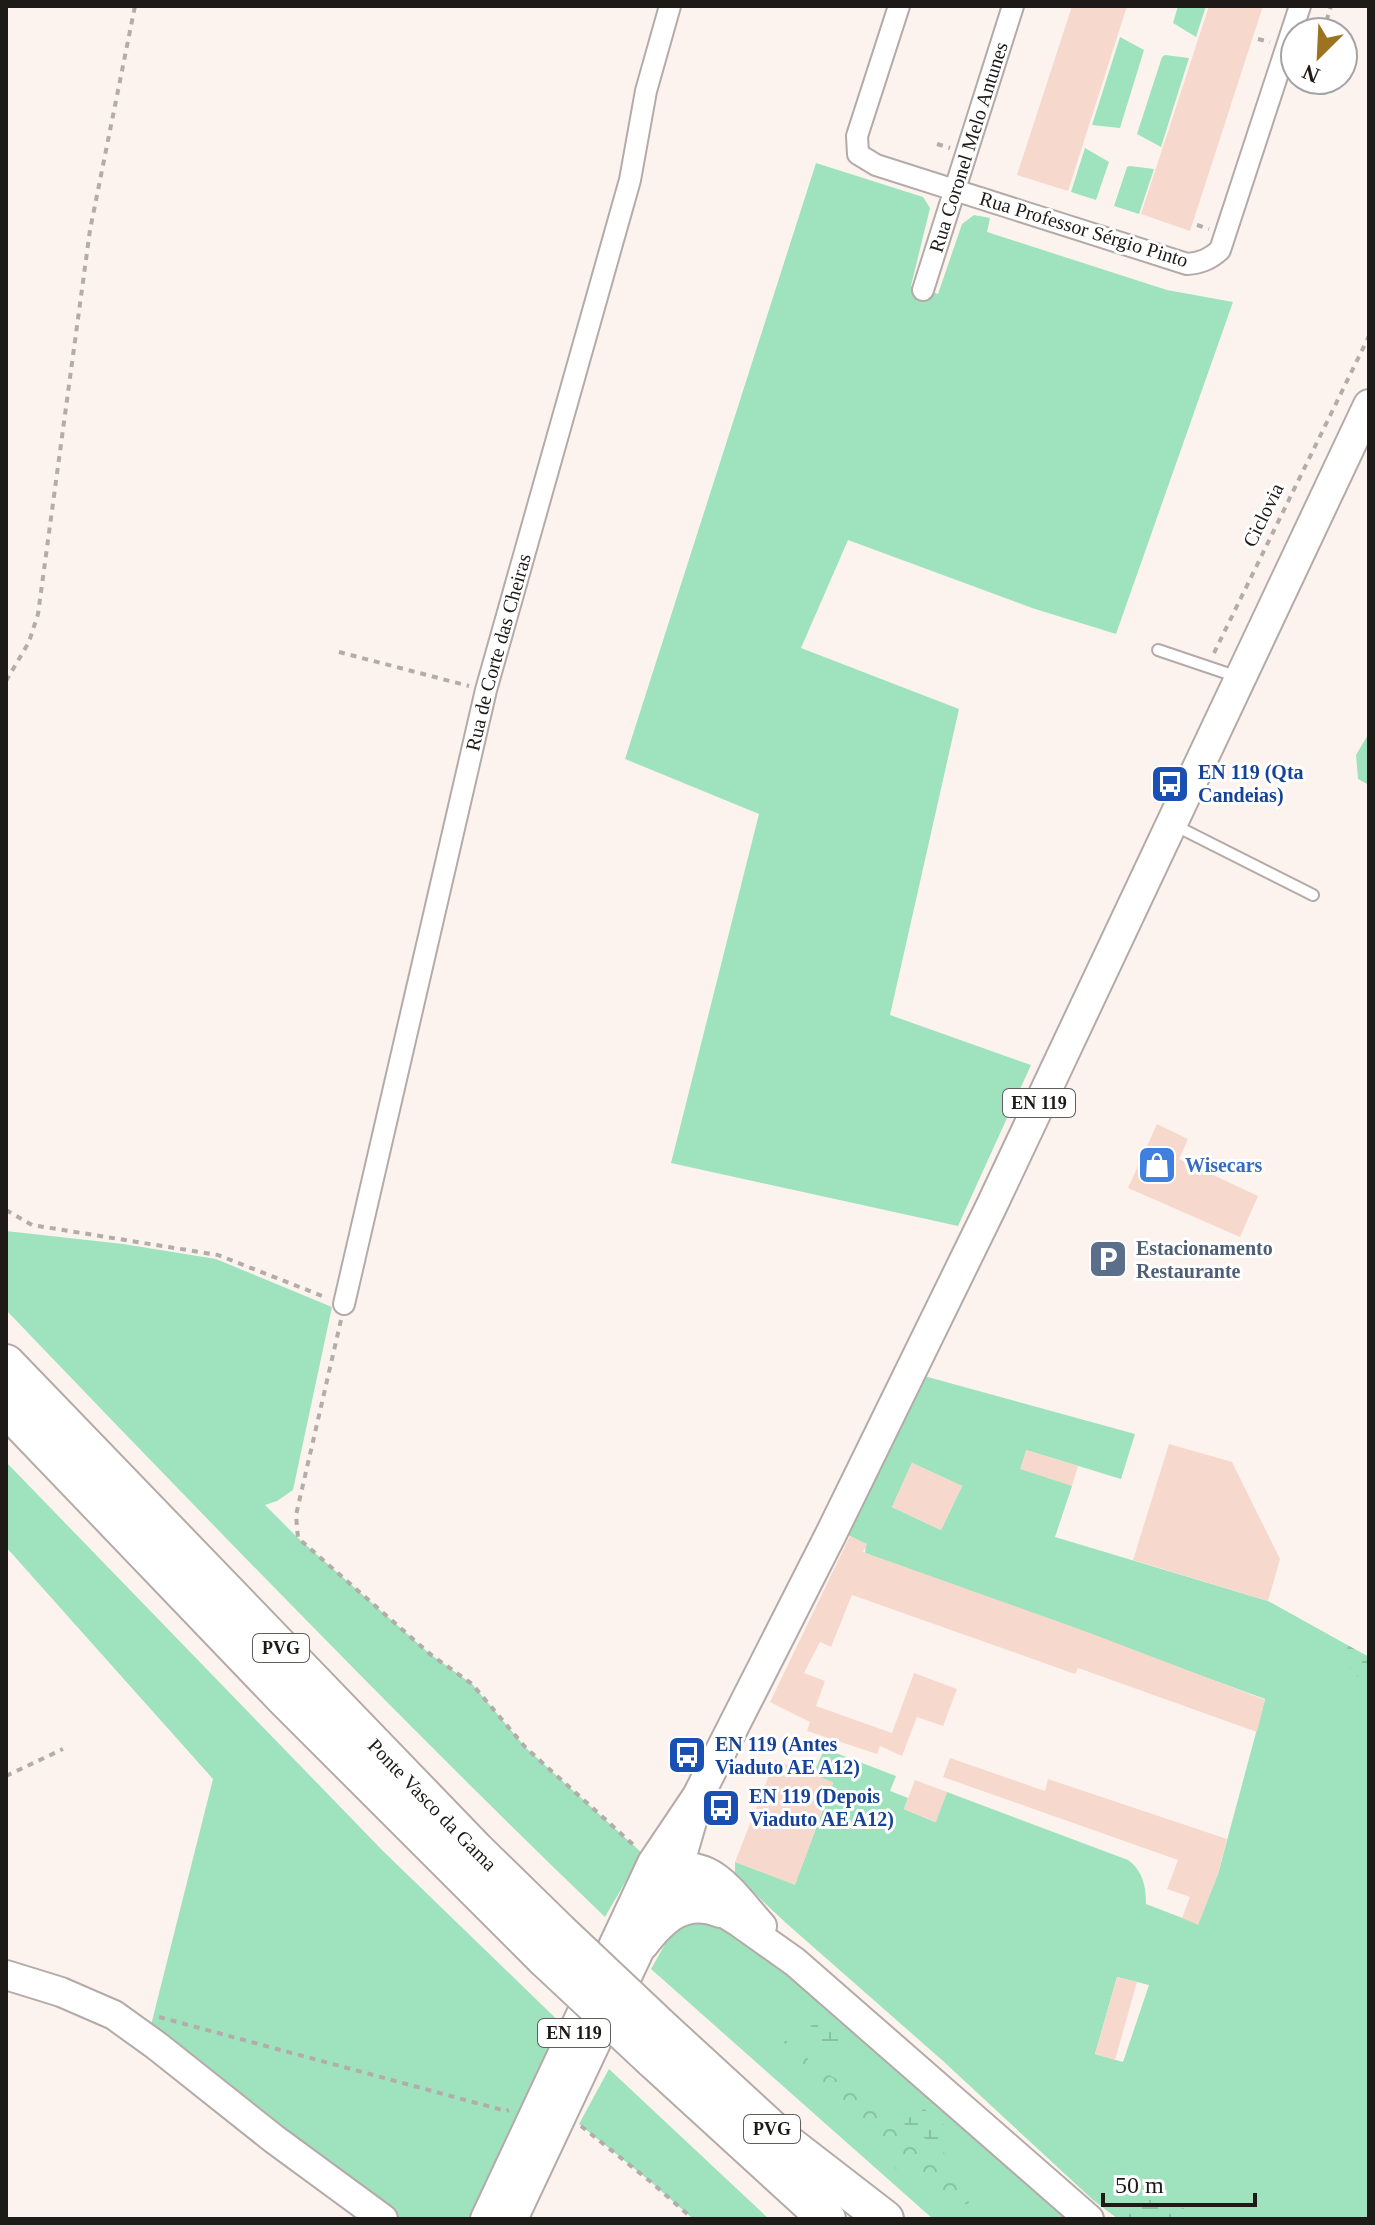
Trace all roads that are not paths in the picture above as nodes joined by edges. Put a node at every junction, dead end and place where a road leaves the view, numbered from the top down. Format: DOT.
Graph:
graph roads {
  1 [pos="670,6"];
  2 [pos="899,6"];
  3 [pos="1013,6"];
  4 [pos="1300,6"];
  5 [pos="954,189"];
  6 [pos="923,290"];
  7 [pos="1369,405"];
  8 [pos="1158,650"];
  9 [pos="1240,678"];
  10 [pos="1171,823"];
  11 [pos="1313,895"];
  12 [pos="344,1304"];
  13 [pos="6,1363"];
  14 [pos="6,1408"];
  15 [pos="663,1862"];
  16 [pos="728,1916"];
  17 [pos="552,1945"];
  18 [pos="639,1952"];
  19 [pos="795,1962"];
  20 [pos="6,1975"];
  21 [pos="658,2045"];
  22 [pos="555,2102"];
  23 [pos="274,2139"];
  24 [pos="492,2217"];
  25 [pos="362,2219"];
  26 [pos="383,2219"];
  27 [pos="827,2219"];
  28 [pos="885,2219"];
  29 [pos="1089,2219"];
  1 -- 12 [label="street, Rua de Corte das Cheiras"];
  2 -- 5 [label="street, Rua Professor Sérgio Pinto"];
  3 -- 5 [label="street, Rua Coronel Melo Antunes"];
  4 -- 5 [label="street, Rua Professor Sérgio Pinto"];
  5 -- 6 [label="street, Rua Coronel Melo Antunes"];
  7 -- 9 [label="main road, EN 119"];
  8 -- 9 [label="lane"];
  9 -- 10 [label="main road, EN 119"];
  10 -- 11 [label="lane"];
  10 -- 15 [label="main road, EN 119"];
  13 -- 17 [label="highway, Ponte Vasco da Gama / PVG"];
  14 -- 17 [label="highway, Ponte Vasco da Gama / PVG"];
  15 -- 16 [label="main road"];
  15 -- 18 [label="main road, EN 119"];
  15 -- 19 [label="main road"];
  15 -- 22 [label="main road, EN 119"];
  16 -- 18 [label="main road"];
  16 -- 19 [label="main road"];
  17 -- 21 [label="highway, Ponte Vasco da Gama / PVG, bridge"];
  18 -- 22 [label="main road, EN 119"];
  19 -- 29 [label="main road"];
  20 -- 23 [label="main road"];
  21 -- 27 [label="highway, Ponte Vasco da Gama / PVG"];
  21 -- 28 [label="highway, Ponte Vasco da Gama / PVG"];
  22 -- 24 [label="main road, EN 119"];
  23 -- 25 [label="main road"];
  23 -- 26 [label="main road"];
}
